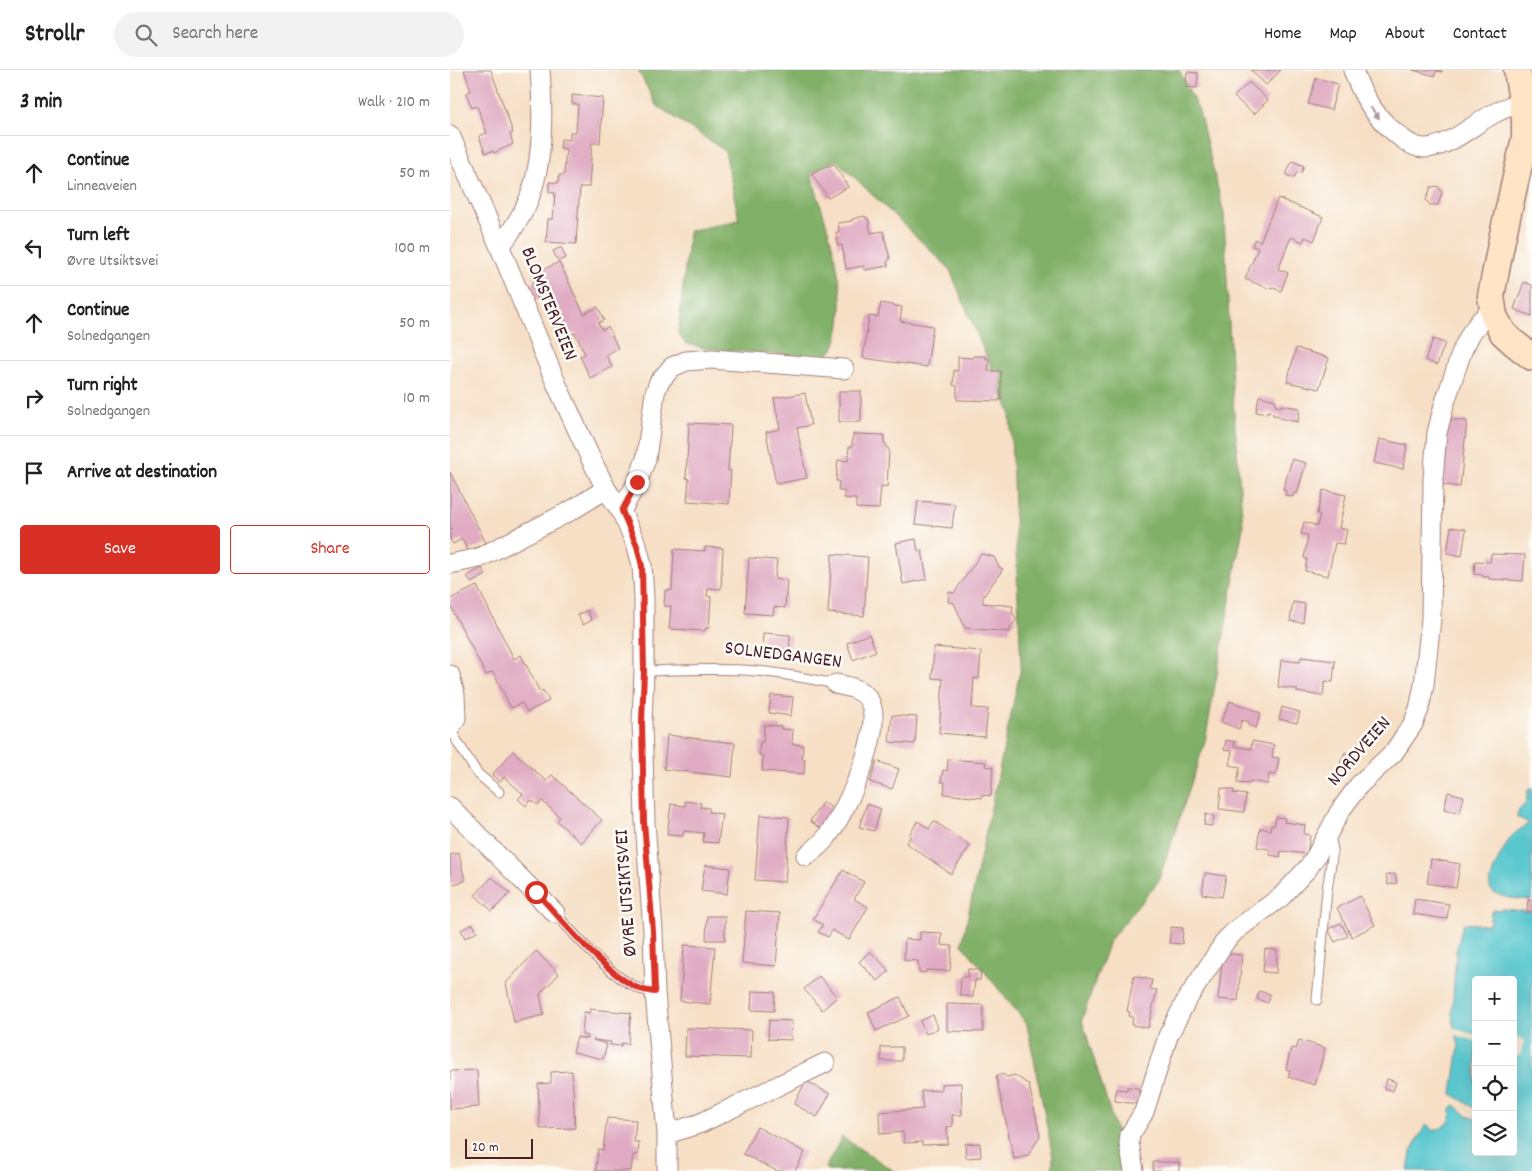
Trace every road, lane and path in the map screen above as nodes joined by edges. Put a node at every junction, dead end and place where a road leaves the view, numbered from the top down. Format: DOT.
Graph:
graph roads {
  1 [pos="540,70"];
  2 [pos="1353,70"];
  3 [pos="1517,70"];
  4 [pos="1528,100"];
  5 [pos="450,135"];
  6 [pos="499,245"];
  7 [pos="1493,309"];
  8 [pos="1532,357"];
  9 [pos="844,370"];
  10 [pos="606,489"];
  11 [pos="622,511"];
  12 [pos="450,564"];
  13 [pos="644,671"];
  14 [pos="450,675"];
  15 [pos="836,684"];
  16 [pos="450,729"];
  17 [pos="499,792"];
  18 [pos="450,807"];
  19 [pos="1328,831"];
  20 [pos="806,856"];
  21 [pos="555,913"];
  22 [pos="655,992"];
  23 [pos="1317,1000"];
  24 [pos="825,1063"];
  25 [pos="666,1134"];
  26 [pos="667,1171"];
  27 [pos="1134,1171"];
  1 -- 6 [label="street"];
  2 -- 4 [label="street, one-way"];
  3 -- 4 [label="main road"];
  4 -- 7 [label="main road"];
  5 -- 6 [label="street, BLOMSTERVEIEN"];
  6 -- 10 [label="street, BLOMSTERVEIEN"];
  7 -- 8 [label="main road"];
  7 -- 19 [label="street, NORDVEIEN"];
  9 -- 11 [label="street"];
  10 -- 11 [label="street"];
  10 -- 12 [label="street"];
  11 -- 13 [label="street"];
  13 -- 15 [label="lane, SOLNEDGANGEN"];
  13 -- 22 [label="street, ØVRE UTSIKTSVEI"];
  14 -- 16 [label="street"];
  15 -- 20 [label="street, SOLNEDGANGEN"];
  16 -- 17 [label="lane"];
  18 -- 21 [label="street"];
  19 -- 23 [label="lane"];
  19 -- 27 [label="street, NORDVEIEN"];
  21 -- 22 [label="lane"];
  22 -- 25 [label="street, ØVRE UTSIKTSVEI"];
  24 -- 25 [label="street"];
  25 -- 26 [label="street, ØVRE UTSIKTSVEI"];
}
